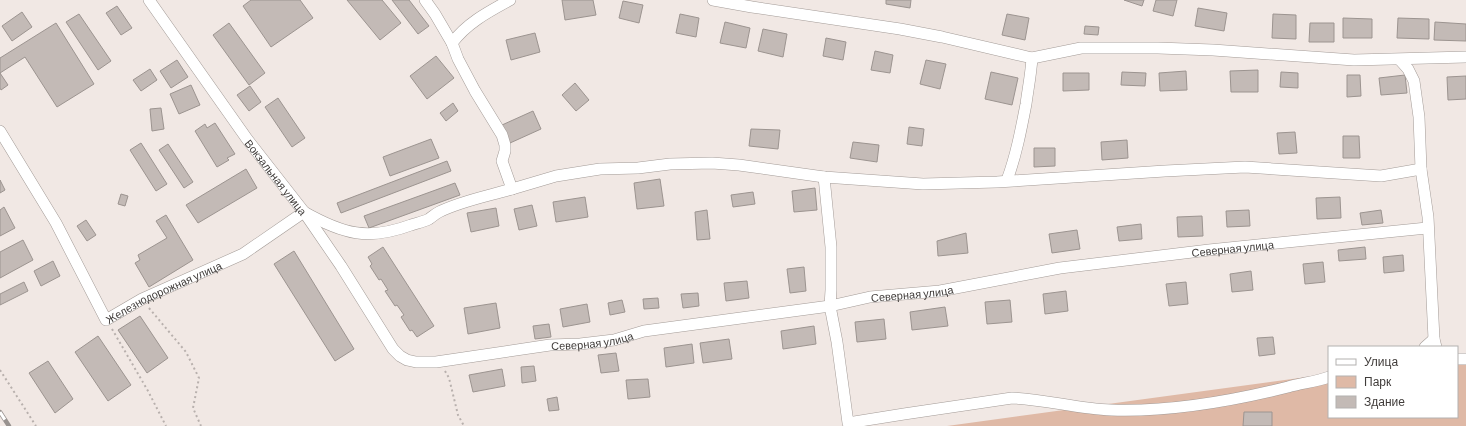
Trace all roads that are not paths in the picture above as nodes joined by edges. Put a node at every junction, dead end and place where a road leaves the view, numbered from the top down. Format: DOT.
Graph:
graph roads {
  1 [pos="149,0"];
  2 [pos="425,0"];
  3 [pos="510,0"];
  4 [pos="712,0"];
  5 [pos="452,43"];
  6 [pos="1032,58"];
  7 [pos="1466,58"];
  8 [pos="1400,60"];
  9 [pos="0,131"];
  10 [pos="1421,169"];
  11 [pos="824,177"];
  12 [pos="1007,180"];
  13 [pos="512,189"];
  14 [pos="304,212"];
  15 [pos="1427,228"];
  16 [pos="830,306"];
  17 [pos="1435,343"];
  18 [pos="400,356"];
  19 [pos="1328,377"];
  1 -- 14 [label="street, Вокзальная улица"];
  2 -- 5 [label="street"];
  3 -- 5 [label="street"];
  4 -- 6 [label="street"];
  5 -- 13 [label="street"];
  6 -- 8 [label="street"];
  6 -- 12 [label="street"];
  7 -- 8 [label="street"];
  8 -- 10 [label="street"];
  9 -- 14 [label="street, Железнодорожная улица"];
  10 -- 12 [label="street"];
  10 -- 15 [label="street"];
  11 -- 12 [label="street"];
  11 -- 13 [label="street"];
  11 -- 16 [label="street"];
  13 -- 14 [label="street"];
  14 -- 18 [label="street, Вокзальная улица"];
  15 -- 16 [label="street, Северная улица"];
  15 -- 17 [label="street"];
  16 -- 18 [label="street, Северная улица"];
  16 -- 19 [label="street"];
}
